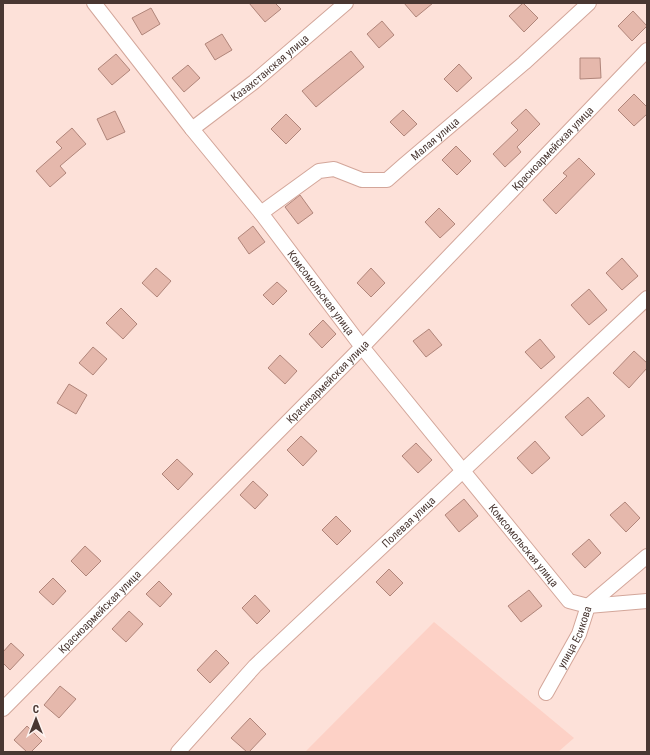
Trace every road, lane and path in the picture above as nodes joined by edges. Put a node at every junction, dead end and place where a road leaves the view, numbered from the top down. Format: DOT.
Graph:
graph roads {
  1 [pos="94,3"];
  2 [pos="346,3"];
  3 [pos="589,3"];
  4 [pos="647,50"];
  5 [pos="192,129"];
  6 [pos="261,213"];
  7 [pos="647,298"];
  8 [pos="362,347"];
  9 [pos="463,471"];
  10 [pos="647,556"];
  11 [pos="647,601"];
  12 [pos="588,606"];
  13 [pos="546,693"];
  14 [pos="3,709"];
  15 [pos="178,752"];
  1 -- 5 [label="street, Комсомольская улица"];
  2 -- 5 [label="street, Казахстанская улица"];
  3 -- 6 [label="street, Малая улица"];
  4 -- 8 [label="street, Красноармейская улица"];
  5 -- 6 [label="street, Комсомольская улица"];
  6 -- 8 [label="street, Комсомольская улица"];
  7 -- 9 [label="street, Полевая улица"];
  8 -- 9 [label="street, Комсомольская улица"];
  8 -- 14 [label="street, Красноармейская улица"];
  9 -- 12 [label="street, Комсомольская улица"];
  9 -- 15 [label="street, Полевая улица"];
  10 -- 12 [label="street, улица Есикова"];
  11 -- 12 [label="street, Комсомольская улица"];
  12 -- 13 [label="street, улица Есикова"];
}
